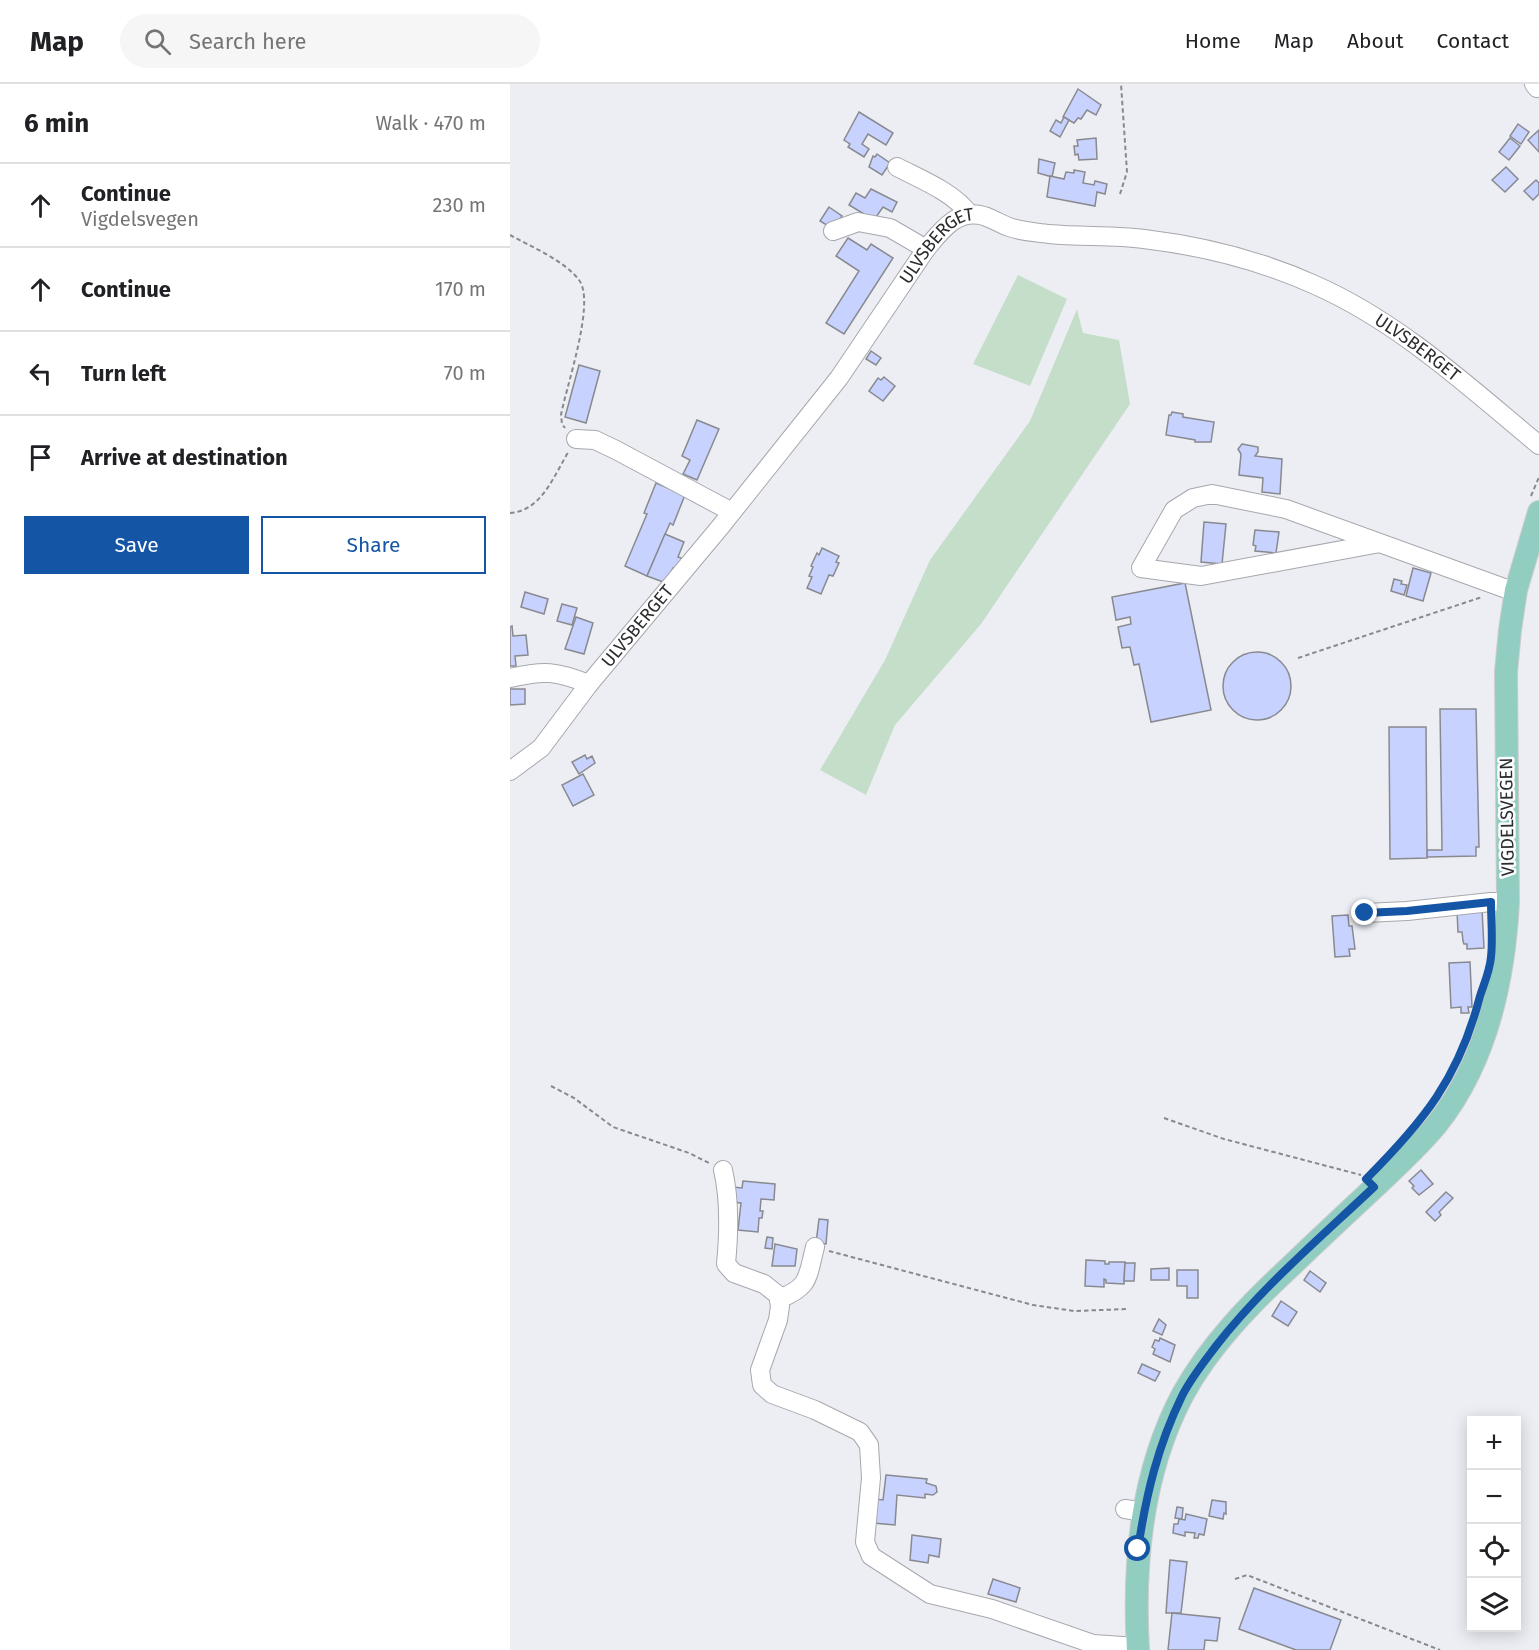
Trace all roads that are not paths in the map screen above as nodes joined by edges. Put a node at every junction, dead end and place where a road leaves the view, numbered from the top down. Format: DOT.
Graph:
graph roads {
  1 [pos="897,167"];
  2 [pos="969,214"];
  3 [pos="833,231"];
  4 [pos="926,249"];
  5 [pos="576,439"];
  6 [pos="1539,445"];
  7 [pos="1534,505"];
  8 [pos="732,512"];
  9 [pos="1380,543"];
  10 [pos="1510,589"];
  11 [pos="510,678"];
  12 [pos="589,684"];
  13 [pos="510,771"];
  14 [pos="1508,903"];
  15 [pos="1365,913"];
  16 [pos="723,1170"];
  17 [pos="815,1247"];
  18 [pos="779,1299"];
  19 [pos="1138,1649"];
  1 -- 2 [label="street"];
  2 -- 4 [label="street, ULVSBERGET"];
  2 -- 6 [label="street, ULVSBERGET"];
  3 -- 4 [label="street"];
  4 -- 8 [label="street, ULVSBERGET"];
  5 -- 8 [label="street"];
  7 -- 10 [label="main road, VIGDELSVEGEN"];
  8 -- 12 [label="street, ULVSBERGET"];
  9 -- 9 [label="street"];
  9 -- 10 [label="street"];
  10 -- 14 [label="main road, VIGDELSVEGEN"];
  11 -- 12 [label="street"];
  12 -- 13 [label="street, ULVSBERGET"];
  14 -- 15 [label="street"];
  14 -- 19 [label="main road, VIGDELSVEGEN"];
  16 -- 18 [label="street"];
  17 -- 18 [label="street"];
  18 -- 19 [label="street"];
}
